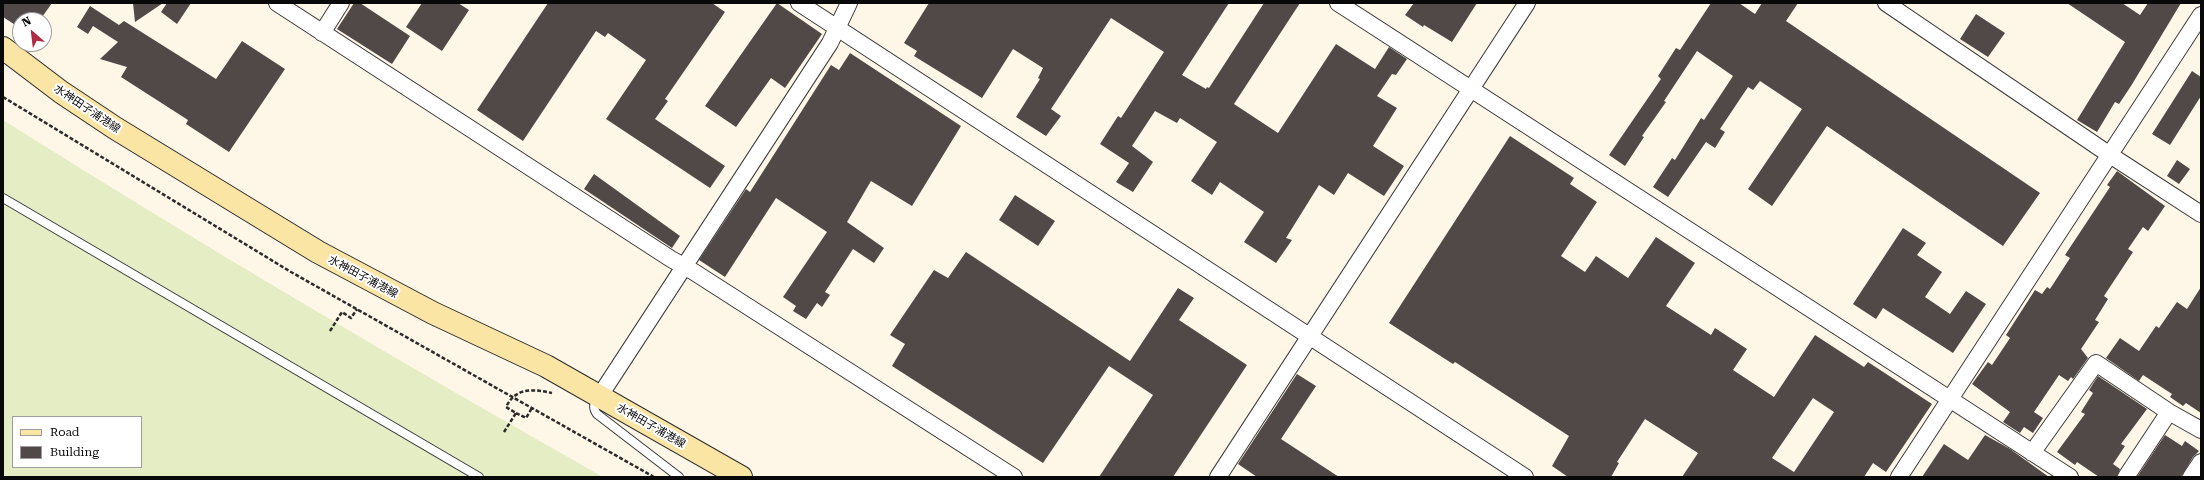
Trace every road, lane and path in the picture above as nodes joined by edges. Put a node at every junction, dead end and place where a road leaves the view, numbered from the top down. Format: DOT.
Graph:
graph roads {
  1 [pos="277,3"];
  2 [pos="341,3"];
  3 [pos="799,3"];
  4 [pos="849,3"];
  5 [pos="1338,3"];
  6 [pos="1527,3"];
  7 [pos="1886,3"];
  8 [pos="2201,15"];
  9 [pos="836,27"];
  10 [pos="322,33"];
  11 [pos="3,48"];
  12 [pos="1471,89"];
  13 [pos="3,97"];
  14 [pos="2110,155"];
  15 [pos="3,198"];
  16 [pos="2201,214"];
  17 [pos="683,266"];
  18 [pos="357,309"];
  19 [pos="330,332"];
  20 [pos="1311,336"];
  21 [pos="554,393"];
  22 [pos="599,396"];
  23 [pos="513,397"];
  24 [pos="1951,400"];
  25 [pos="532,408"];
  26 [pos="2168,412"];
  27 [pos="516,413"];
  28 [pos="2201,430"];
  29 [pos="504,432"];
  30 [pos="2032,453"];
  31 [pos="2201,462"];
  32 [pos="480,477"];
  33 [pos="654,477"];
  34 [pos="679,477"];
  35 [pos="741,477"];
  36 [pos="1014,477"];
  37 [pos="1218,477"];
  38 [pos="1525,477"];
  39 [pos="1899,477"];
  40 [pos="2070,477"];
  41 [pos="2126,477"];
  42 [pos="2192,477"];
  1 -- 10 [label="street"];
  2 -- 10 [label="street"];
  3 -- 9 [label="street"];
  4 -- 9 [label="street"];
  5 -- 12 [label="street"];
  6 -- 12 [label="street"];
  7 -- 14 [label="street"];
  8 -- 14 [label="street"];
  9 -- 17 [label="street"];
  9 -- 20 [label="street"];
  10 -- 17 [label="street"];
  11 -- 22 [label="main road, 水神田子浦港線"];
  12 -- 20 [label="street"];
  12 -- 24 [label="street"];
  13 -- 18 [label="path"];
  14 -- 16 [label="street"];
  14 -- 24 [label="street"];
  15 -- 32 [label="lane"];
  17 -- 22 [label="street"];
  17 -- 36 [label="street"];
  18 -- 19 [label="path"];
  18 -- 23 [label="path"];
  20 -- 37 [label="street"];
  20 -- 38 [label="street"];
  21 -- 23 [label="path"];
  22 -- 34 [label="lane"];
  22 -- 35 [label="main road, 水神田子浦港線"];
  23 -- 25 [label="path"];
  23 -- 27 [label="path"];
  24 -- 30 [label="street"];
  24 -- 39 [label="street"];
  25 -- 27 [label="path"];
  25 -- 33 [label="path"];
  26 -- 28 [label="street"];
  26 -- 30 [label="street"];
  26 -- 41 [label="street"];
  27 -- 29 [label="path"];
  30 -- 40 [label="street"];
  31 -- 42 [label="street"];
}
